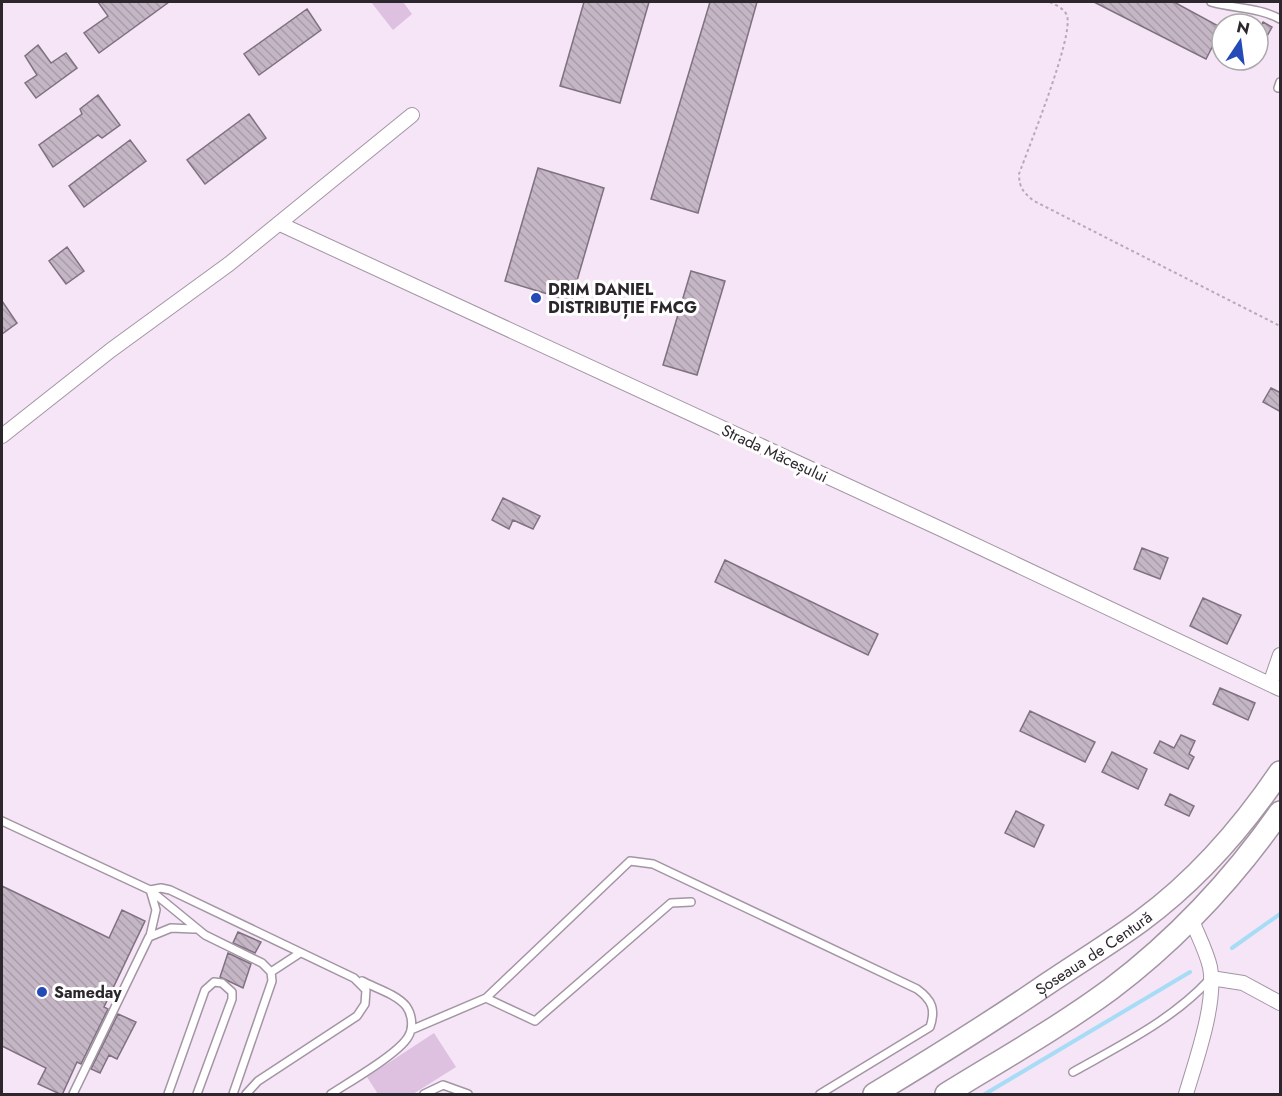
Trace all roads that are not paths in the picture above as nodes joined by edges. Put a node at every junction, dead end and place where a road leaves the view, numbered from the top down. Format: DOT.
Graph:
graph roads {
  1 [pos="1211,2"];
  2 [pos="1281,19"];
  3 [pos="412,115"];
  4 [pos="280,224"];
  5 [pos="2,436"];
  6 [pos="1281,655"];
  7 [pos="1275,686"];
  8 [pos="1281,772"];
  9 [pos="1281,812"];
  10 [pos="2,821"];
  11 [pos="150,890"];
  12 [pos="691,902"];
  13 [pos="1191,918"];
  14 [pos="195,929"];
  15 [pos="149,937"];
  16 [pos="300,952"];
  17 [pos="271,972"];
  18 [pos="354,978"];
  19 [pos="1211,978"];
  20 [pos="486,998"];
  21 [pos="1281,1003"];
  22 [pos="411,1030"];
  23 [pos="1073,1072"];
  24 [pos="73,1095"];
  25 [pos="168,1095"];
  26 [pos="197,1095"];
  27 [pos="233,1095"];
  28 [pos="246,1095"];
  29 [pos="331,1095"];
  30 [pos="424,1095"];
  31 [pos="468,1095"];
  32 [pos="820,1095"];
  33 [pos="874,1095"];
  34 [pos="946,1095"];
  35 [pos="1186,1095"];
  1 -- 2 [label="lane"];
  3 -- 4 [label="street"];
  4 -- 5 [label="street"];
  4 -- 7 [label="street, Strada Măceșului"];
  6 -- 7 [label="street"];
  8 -- 33 [label="main road, Șoseaua de Centură"];
  9 -- 13 [label="main road, Șoseaua de Centură"];
  10 -- 11 [label="lane"];
  11 -- 14 [label="lane"];
  11 -- 15 [label="lane"];
  11 -- 16 [label="lane"];
  12 -- 20 [label="lane"];
  13 -- 19 [label="street"];
  13 -- 34 [label="main road, Șoseaua de Centură"];
  14 -- 15 [label="lane"];
  14 -- 17 [label="lane"];
  15 -- 24 [label="lane"];
  16 -- 17 [label="lane"];
  16 -- 18 [label="lane"];
  17 -- 27 [label="lane"];
  18 -- 22 [label="lane"];
  18 -- 28 [label="lane"];
  19 -- 21 [label="street"];
  19 -- 23 [label="lane"];
  19 -- 35 [label="street"];
  20 -- 22 [label="lane"];
  20 -- 32 [label="lane"];
  22 -- 29 [label="lane"];
  25 -- 26 [label="lane"];
  30 -- 31 [label="lane"];
}
